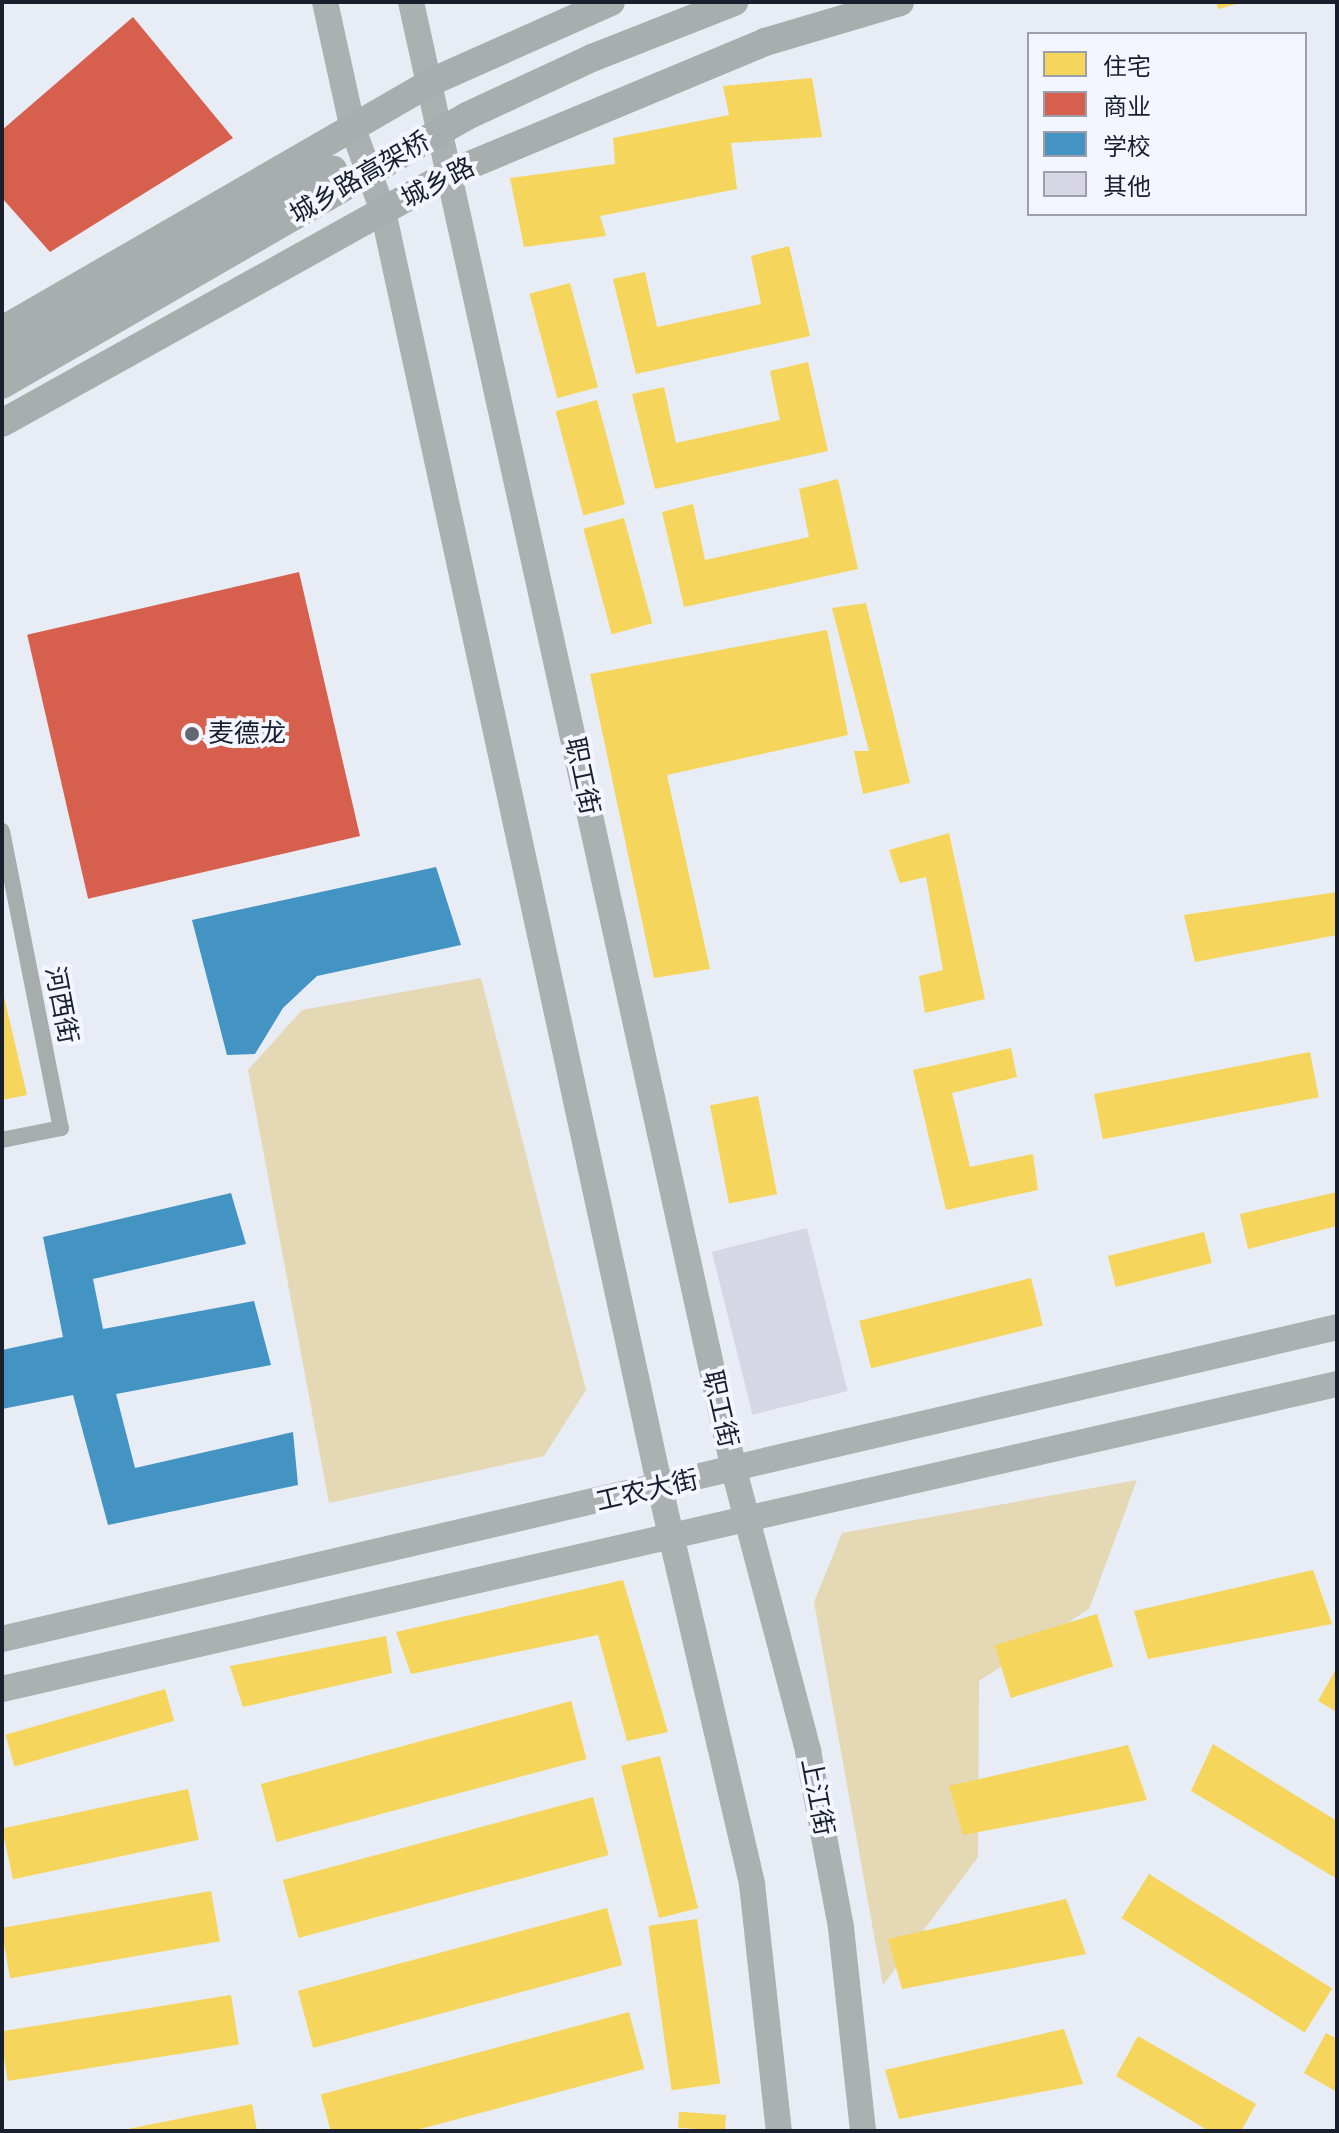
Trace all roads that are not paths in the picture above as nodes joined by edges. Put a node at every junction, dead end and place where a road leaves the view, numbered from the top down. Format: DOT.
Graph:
graph roads {
  1 [pos="325,2"];
  2 [pos="411,2"];
  3 [pos="611,2"];
  4 [pos="683,2"];
  5 [pos="734,2"];
  6 [pos="900,2"];
  7 [pos="431,82"];
  8 [pos="353,129"];
  9 [pos="453,172"];
  10 [pos="383,211"];
  11 [pos="2,330"];
  12 [pos="2,360"];
  13 [pos="2,385"];
  14 [pos="2,423"];
  15 [pos="2,831"];
  16 [pos="2,1140"];
  17 [pos="1337,1327"];
  18 [pos="1337,1384"];
  19 [pos="734,1470"];
  20 [pos="660,1488"];
  21 [pos="748,1522"];
  22 [pos="672,1539"];
  23 [pos="2,1639"];
  24 [pos="2,1689"];
  25 [pos="779,2131"];
  26 [pos="863,2131"];
  1 -- 8 [label="main road"];
  2 -- 7 [label="main road, 职工街"];
  3 -- 7 [label="highway"];
  4 -- 12 [label="highway, 城乡路高架桥, bridge"];
  5 -- 13 [label="highway, 城乡路高架桥, bridge"];
  6 -- 9 [label="highway, 城乡路"];
  7 -- 8 [label="highway"];
  7 -- 9 [label="main road, 职工街"];
  8 -- 10 [label="main road"];
  8 -- 11 [label="highway"];
  9 -- 10 [label="highway, 城乡路"];
  9 -- 19 [label="main road, 职工街"];
  10 -- 14 [label="highway, 城乡路"];
  10 -- 20 [label="main road"];
  15 -- 16 [label="street, 河西街"];
  17 -- 19 [label="main road, 工农大街"];
  18 -- 21 [label="main road, 工农大街"];
  19 -- 20 [label="main road, 工农大街"];
  19 -- 21 [label="main road, 上江街"];
  20 -- 22 [label="main road"];
  20 -- 23 [label="main road, 工农大街"];
  21 -- 22 [label="main road, 工农大街"];
  21 -- 26 [label="main road, 上江街"];
  22 -- 24 [label="main road, 工农大街"];
  22 -- 25 [label="main road"];
}
